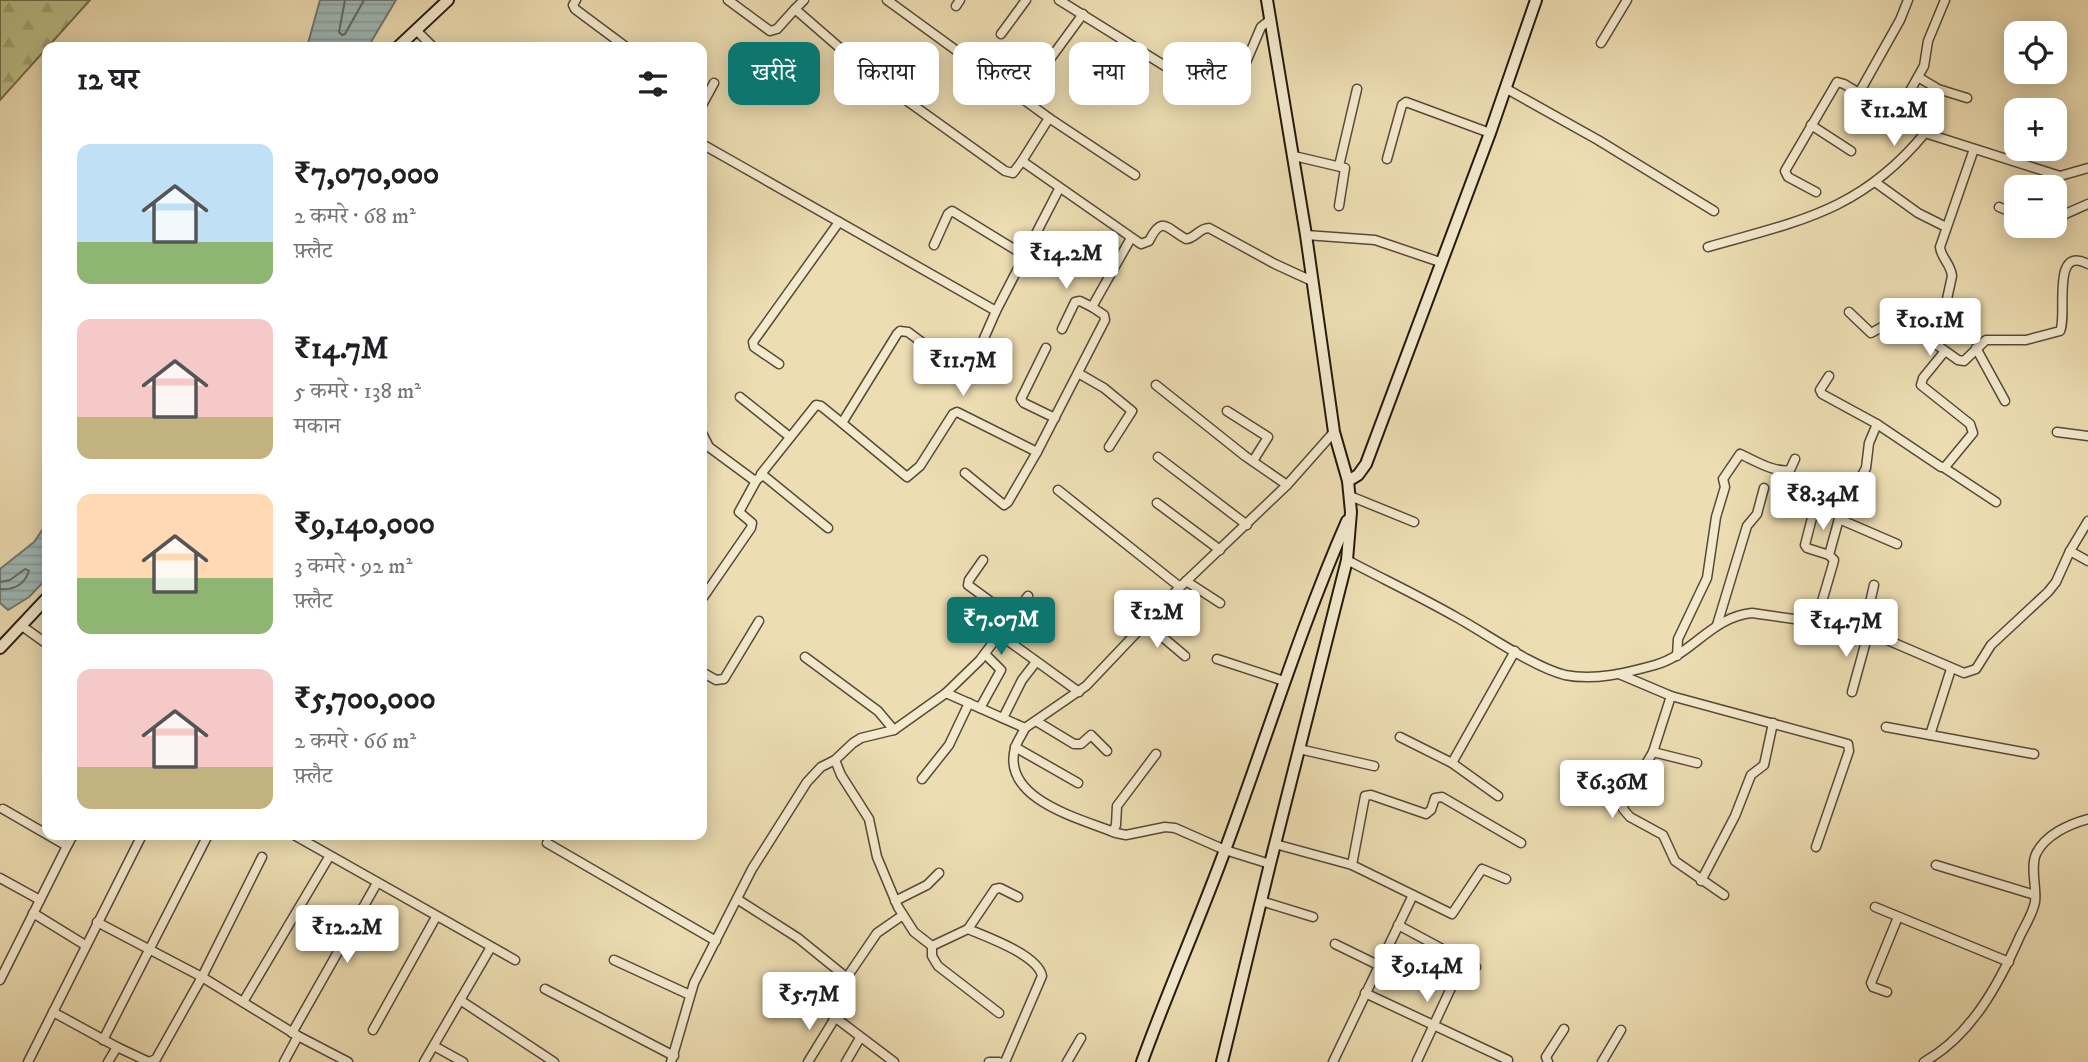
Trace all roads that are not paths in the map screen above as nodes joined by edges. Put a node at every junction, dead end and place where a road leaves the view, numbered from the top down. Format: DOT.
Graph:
graph roads {
  1 [pos="447,0"];
  2 [pos="576,0"];
  3 [pos="727,0"];
  4 [pos="804,0"];
  5 [pos="887,0"];
  6 [pos="1026,0"];
  7 [pos="1059,0"];
  8 [pos="1267,0"];
  9 [pos="1536,0"];
  10 [pos="1627,0"];
  11 [pos="1908,0"];
  12 [pos="1945,0"];
  13 [pos="795,9"];
  14 [pos="1083,14"];
  15 [pos="1270,19"];
  16 [pos="416,30"];
  17 [pos="1001,34"];
  18 [pos="403,42"];
  19 [pos="428,42"];
  20 [pos="619,42"];
  21 [pos="1601,43"];
  22 [pos="1055,52"];
  23 [pos="1918,77"];
  24 [pos="715,83"];
  25 [pos="1505,88"];
  26 [pos="1357,89"];
  27 [pos="707,90"];
  28 [pos="1859,93"];
  29 [pos="1967,98"];
  30 [pos="1896,116"];
  31 [pos="1049,118"];
  32 [pos="1811,125"];
  33 [pos="1490,133"];
  34 [pos="1925,133"];
  35 [pos="707,147"];
  36 [pos="1974,149"];
  37 [pos="1851,151"];
  38 [pos="1294,156"];
  39 [pos="1387,159"];
  40 [pos="1022,161"];
  41 [pos="1339,166"];
  42 [pos="2088,168"];
  43 [pos="1135,175"];
  44 [pos="1875,182"];
  45 [pos="1059,189"];
  46 [pos="1816,192"];
  47 [pos="2088,204"];
  48 [pos="1339,206"];
  49 [pos="1999,208"];
  50 [pos="2004,210"];
  51 [pos="1714,211"];
  52 [pos="2067,213"];
  53 [pos="839,222"];
  54 [pos="1946,226"];
  55 [pos="1306,235"];
  56 [pos="1131,238"];
  57 [pos="934,245"];
  58 [pos="1708,247"];
  59 [pos="1024,255"];
  60 [pos="1440,262"];
  61 [pos="2088,264"];
  62 [pos="1312,281"];
  63 [pos="1092,307"];
  64 [pos="996,311"];
  65 [pos="1849,312"];
  66 [pos="1062,329"];
  67 [pos="1937,345"];
  68 [pos="1046,348"];
  69 [pos="1976,348"];
  70 [pos="1945,351"];
  71 [pos="779,365"];
  72 [pos="1078,373"];
  73 [pos="1829,376"];
  74 [pos="1156,385"];
  75 [pos="740,397"];
  76 [pos="2005,401"];
  77 [pos="1227,411"];
  78 [pos="1055,418"];
  79 [pos="842,423"];
  80 [pos="1877,424"];
  81 [pos="1334,432"];
  82 [pos="2057,432"];
  83 [pos="2088,436"];
  84 [pos="790,437"];
  85 [pos="707,443"];
  86 [pos="1109,447"];
  87 [pos="1037,453"];
  88 [pos="1158,457"];
  89 [pos="1795,459"];
  90 [pos="1253,461"];
  91 [pos="1943,467"];
  92 [pos="965,473"];
  93 [pos="759,478"];
  94 [pos="1348,481"];
  95 [pos="1287,485"];
  96 [pos="1765,488"];
  97 [pos="1058,490"];
  98 [pos="1350,496"];
  99 [pos="1996,502"];
  100 [pos="1157,503"];
  101 [pos="1814,510"];
  102 [pos="1351,512"];
  103 [pos="1839,519"];
  104 [pos="2088,521"];
  105 [pos="1413,522"];
  106 [pos="1247,525"];
  107 [pos="828,528"];
  108 [pos="1897,544"];
  109 [pos="1220,550"];
  110 [pos="2070,551"];
  111 [pos="1829,555"];
  112 [pos="983,560"];
  113 [pos="1347,560"];
  114 [pos="2088,561"];
  115 [pos="1183,584"];
  116 [pos="1874,585"];
  117 [pos="707,592"];
  118 [pos="1028,596"];
  119 [pos="1220,603"];
  120 [pos="42,604"];
  121 [pos="1013,618"];
  122 [pos="759,621"];
  123 [pos="1816,622"];
  124 [pos="1146,623"];
  125 [pos="1717,625"];
  126 [pos="22,626"];
  127 [pos="1865,633"];
  128 [pos="1000,635"];
  129 [pos="42,640"];
  130 [pos="0,648"];
  131 [pos="1515,651"];
  132 [pos="985,654"];
  133 [pos="1185,656"];
  134 [pos="1677,656"];
  135 [pos="805,657"];
  136 [pos="1217,659"];
  137 [pos="1036,662"];
  138 [pos="1951,669"];
  139 [pos="1619,674"];
  140 [pos="707,675"];
  141 [pos="1284,681"];
  142 [pos="946,692"];
  143 [pos="1079,692"];
  144 [pos="1852,692"];
  145 [pos="1671,696"];
  146 [pos="969,703"];
  147 [pos="980,708"];
  148 [pos="1003,718"];
  149 [pos="1036,721"];
  150 [pos="1773,723"];
  151 [pos="1886,727"];
  152 [pos="1025,728"];
  153 [pos="894,730"];
  154 [pos="1930,735"];
  155 [pos="1400,737"];
  156 [pos="1015,747"];
  157 [pos="1299,749"];
  158 [pos="1107,751"];
  159 [pos="1653,752"];
  160 [pos="1156,754"];
  161 [pos="2034,754"];
  162 [pos="835,760"];
  163 [pos="1452,763"];
  164 [pos="1697,763"];
  165 [pos="1374,766"];
  166 [pos="922,779"];
  167 [pos="1078,783"];
  168 [pos="1498,796"];
  169 [pos="3,809"];
  170 [pos="2088,819"];
  171 [pos="42,832"];
  172 [pos="1113,832"];
  173 [pos="57,840"];
  174 [pos="71,840"];
  175 [pos="139,840"];
  176 [pos="205,840"];
  177 [pos="302,840"];
  178 [pos="1521,843"];
  179 [pos="547,844"];
  180 [pos="1275,844"];
  181 [pos="67,846"];
  182 [pos="1816,847"];
  183 [pos="1225,850"];
  184 [pos="262,857"];
  185 [pos="329,857"];
  186 [pos="1270,864"];
  187 [pos="1352,865"];
  188 [pos="1936,865"];
  189 [pos="939,873"];
  190 [pos="0,878"];
  191 [pos="1506,879"];
  192 [pos="1701,881"];
  193 [pos="377,883"];
  194 [pos="1413,895"];
  195 [pos="1724,895"];
  196 [pos="2035,895"];
  197 [pos="1018,897"];
  198 [pos="737,899"];
  199 [pos="40,900"];
  200 [pos="895,901"];
  201 [pos="1261,901"];
  202 [pos="1875,907"];
  203 [pos="33,913"];
  204 [pos="903,915"];
  205 [pos="1313,916"];
  206 [pos="436,917"];
  207 [pos="1898,917"];
  208 [pos="97,922"];
  209 [pos="1398,925"];
  210 [pos="968,929"];
  211 [pos="716,941"];
  212 [pos="1335,944"];
  213 [pos="85,945"];
  214 [pos="932,946"];
  215 [pos="491,947"];
  216 [pos="150,949"];
  217 [pos="515,960"];
  218 [pos="614,960"];
  219 [pos="1464,960"];
  220 [pos="2009,962"];
  221 [pos="1378,965"];
  222 [pos="1476,967"];
  223 [pos="202,977"];
  224 [pos="846,977"];
  225 [pos="0,980"];
  226 [pos="545,989"];
  227 [pos="1887,992"];
  228 [pos="1365,993"];
  229 [pos="690,995"];
  230 [pos="460,1000"];
  231 [pos="243,1002"];
  232 [pos="53,1012"];
  233 [pos="999,1013"];
  234 [pos="835,1018"];
  235 [pos="1434,1025"];
  236 [pos="1564,1029"];
  237 [pos="373,1030"];
  238 [pos="1621,1030"];
  239 [pos="295,1035"];
  240 [pos="860,1038"];
  241 [pos="1081,1038"];
  242 [pos="103,1040"];
  243 [pos="434,1046"];
  244 [pos="117,1047"];
  245 [pos="673,1059"];
  246 [pos="1508,1060"];
  247 [pos="1417,1061"];
  248 [pos="1546,1061"];
  249 [pos="27,1062"];
  250 [pos="108,1062"];
  251 [pos="284,1062"];
  252 [pos="348,1062"];
  253 [pos="424,1062"];
  254 [pos="463,1062"];
  255 [pos="554,1062"];
  256 [pos="808,1062"];
  257 [pos="846,1062"];
  258 [pos="894,1062"];
  259 [pos="989,1062"];
  260 [pos="1002,1062"];
  261 [pos="1067,1062"];
  262 [pos="1142,1062"];
  263 [pos="1222,1062"];
  264 [pos="1334,1062"];
  265 [pos="1602,1062"];
  266 [pos="1924,1062"];
  1 -- 16 [label="street"];
  2 -- 20 [label="street"];
  3 -- 13 [label="street"];
  4 -- 13 [label="street"];
  5 -- 31 [label="street"];
  6 -- 17 [label="street"];
  7 -- 14 [label="street"];
  8 -- 15 [label="street"];
  9 -- 25 [label="street"];
  10 -- 21 [label="street"];
  11 -- 28 [label="street"];
  12 -- 23 [label="street"];
  13 -- 40 [label="street"];
  14 -- 15 [label="street"];
  14 -- 22 [label="street"];
  15 -- 38 [label="street"];
  16 -- 18 [label="street"];
  16 -- 19 [label="street"];
  23 -- 29 [label="street"];
  23 -- 30 [label="street"];
  24 -- 27 [label="street"];
  25 -- 33 [label="street"];
  25 -- 51 [label="street"];
  26 -- 41 [label="street"];
  28 -- 30 [label="street"];
  28 -- 32 [label="street"];
  30 -- 34 [label="street"];
  31 -- 40 [label="street"];
  31 -- 43 [label="street"];
  32 -- 37 [label="street"];
  32 -- 46 [label="street"];
  33 -- 39 [label="street"];
  33 -- 60 [label="street"];
  34 -- 36 [label="street"];
  34 -- 44 [label="street"];
  35 -- 53 [label="street"];
  36 -- 42 [label="street"];
  36 -- 54 [label="street"];
  38 -- 41 [label="street"];
  38 -- 55 [label="street"];
  40 -- 45 [label="street"];
  41 -- 48 [label="street"];
  44 -- 54 [label="street"];
  44 -- 58 [label="street"];
  45 -- 56 [label="street"];
  45 -- 59 [label="street"];
  47 -- 52 [label="street"];
  49 -- 50 [label="street"];
  53 -- 64 [label="street"];
  53 -- 71 [label="street"];
  54 -- 67 [label="street"];
  55 -- 60 [label="street"];
  55 -- 62 [label="street"];
  56 -- 62 [label="street"];
  56 -- 63 [label="street"];
  57 -- 59 [label="street"];
  59 -- 64 [label="street"];
  60 -- 94 [label="street"];
  61 -- 69 [label="street"];
  62 -- 81 [label="street"];
  63 -- 66 [label="street"];
  63 -- 72 [label="street"];
  64 -- 79 [label="street"];
  65 -- 67 [label="street"];
  67 -- 70 [label="street"];
  68 -- 78 [label="street"];
  69 -- 70 [label="street"];
  69 -- 76 [label="street"];
  70 -- 91 [label="street"];
  72 -- 78 [label="street"];
  72 -- 86 [label="street"];
  73 -- 80 [label="street"];
  74 -- 90 [label="street"];
  75 -- 84 [label="street"];
  77 -- 90 [label="street"];
  78 -- 87 [label="street"];
  79 -- 84 [label="street"];
  79 -- 87 [label="street"];
  80 -- 91 [label="street"];
  80 -- 103 [label="street"];
  81 -- 94 [label="street"];
  81 -- 95 [label="street"];
  82 -- 83 [label="street"];
  84 -- 93 [label="street"];
  85 -- 93 [label="street"];
  87 -- 92 [label="street"];
  88 -- 106 [label="street"];
  89 -- 134 [label="street"];
  90 -- 95 [label="street"];
  91 -- 99 [label="street"];
  93 -- 107 [label="street"];
  93 -- 117 [label="street"];
  94 -- 98 [label="street"];
  95 -- 106 [label="street"];
  96 -- 125 [label="street"];
  97 -- 115 [label="street"];
  98 -- 102 [label="street"];
  98 -- 105 [label="street"];
  100 -- 109 [label="street"];
  101 -- 111 [label="street"];
  102 -- 113 [label="street"];
  102 -- 141 [label="street"];
  103 -- 108 [label="street"];
  103 -- 111 [label="street"];
  104 -- 110 [label="street"];
  106 -- 109 [label="street"];
  109 -- 115 [label="street"];
  110 -- 114 [label="street"];
  110 -- 138 [label="street"];
  111 -- 123 [label="street"];
  112 -- 121 [label="street"];
  113 -- 131 [label="street"];
  113 -- 157 [label="street"];
  115 -- 119 [label="street"];
  115 -- 124 [label="street"];
  116 -- 127 [label="street"];
  118 -- 121 [label="street"];
  120 -- 126 [label="street"];
  121 -- 128 [label="street"];
  122 -- 140 [label="street"];
  123 -- 125 [label="street"];
  123 -- 127 [label="street"];
  124 -- 133 [label="street"];
  124 -- 143 [label="street"];
  125 -- 134 [label="street"];
  126 -- 129 [label="street"];
  126 -- 130 [label="street"];
  127 -- 138 [label="street"];
  127 -- 144 [label="street"];
  128 -- 132 [label="street"];
  128 -- 137 [label="street"];
  131 -- 139 [label="street"];
  131 -- 163 [label="street"];
  132 -- 142 [label="street"];
  132 -- 147 [label="street"];
  134 -- 139 [label="street"];
  135 -- 153 [label="street"];
  136 -- 141 [label="street"];
  137 -- 143 [label="street"];
  137 -- 148 [label="street"];
  138 -- 154 [label="street"];
  139 -- 145 [label="street"];
  141 -- 183 [label="street"];
  142 -- 146 [label="street"];
  142 -- 153 [label="street"];
  143 -- 149 [label="street"];
  145 -- 150 [label="street"];
  145 -- 159 [label="street"];
  146 -- 147 [label="street"];
  146 -- 166 [label="street"];
  147 -- 148 [label="street"];
  148 -- 152 [label="street"];
  149 -- 152 [label="street"];
  149 -- 158 [label="street"];
  150 -- 182 [label="street"];
  150 -- 192 [label="street"];
  151 -- 154 [label="street"];
  152 -- 156 [label="street"];
  153 -- 162 [label="street"];
  154 -- 161 [label="street"];
  155 -- 163 [label="street"];
  156 -- 167 [label="street"];
  156 -- 172 [label="street"];
  157 -- 165 [label="street"];
  157 -- 180 [label="street"];
  159 -- 164 [label="street"];
  159 -- 192 [label="street"];
  160 -- 172 [label="street"];
  162 -- 198 [label="street"];
  162 -- 200 [label="street"];
  163 -- 168 [label="street"];
  169 -- 171 [label="street"];
  170 -- 196 [label="street"];
  172 -- 183 [label="street"];
  173 -- 181 [label="street"];
  174 -- 181 [label="street"];
  175 -- 208 [label="street"];
  176 -- 216 [label="street"];
  177 -- 185 [label="street"];
  178 -- 187 [label="street"];
  179 -- 211 [label="street"];
  180 -- 186 [label="street"];
  180 -- 187 [label="street"];
  181 -- 199 [label="street"];
  183 -- 186 [label="street"];
  183 -- 262 [label="street"];
  184 -- 223 [label="street"];
  185 -- 193 [label="street"];
  185 -- 231 [label="street"];
  186 -- 201 [label="street"];
  187 -- 194 [label="street"];
  188 -- 196 [label="street"];
  189 -- 200 [label="street"];
  190 -- 199 [label="street"];
  191 -- 194 [label="street"];
  192 -- 195 [label="street"];
  193 -- 206 [label="street"];
  193 -- 239 [label="street"];
  194 -- 209 [label="street"];
  196 -- 220 [label="street"];
  197 -- 210 [label="street"];
  198 -- 211 [label="street"];
  198 -- 224 [label="street"];
  199 -- 203 [label="street"];
  200 -- 204 [label="street"];
  201 -- 205 [label="street"];
  201 -- 263 [label="street"];
  202 -- 207 [label="street"];
  203 -- 213 [label="street"];
  203 -- 225 [label="street"];
  204 -- 214 [label="street"];
  204 -- 224 [label="street"];
  206 -- 215 [label="street"];
  206 -- 237 [label="street"];
  207 -- 220 [label="street"];
  207 -- 227 [label="street"];
  208 -- 213 [label="street"];
  208 -- 216 [label="street"];
  209 -- 219 [label="street"];
  209 -- 221 [label="street"];
  210 -- 214 [label="street"];
  210 -- 260 [label="street"];
  211 -- 229 [label="street"];
  212 -- 221 [label="street"];
  213 -- 232 [label="street"];
  214 -- 233 [label="street"];
  215 -- 217 [label="street"];
  215 -- 230 [label="street"];
  216 -- 223 [label="street"];
  216 -- 242 [label="street"];
  218 -- 229 [label="street"];
  219 -- 222 [label="street"];
  219 -- 235 [label="street"];
  220 -- 266 [label="street"];
  221 -- 228 [label="street"];
  223 -- 231 [label="street"];
  223 -- 244 [label="street"];
  224 -- 234 [label="street"];
  226 -- 245 [label="street"];
  228 -- 235 [label="street"];
  228 -- 264 [label="street"];
  229 -- 245 [label="street"];
  230 -- 243 [label="street"];
  230 -- 255 [label="street"];
  231 -- 239 [label="street"];
  232 -- 242 [label="street"];
  232 -- 249 [label="street"];
  234 -- 240 [label="street"];
  234 -- 256 [label="street"];
  235 -- 246 [label="street"];
  235 -- 247 [label="street"];
  236 -- 248 [label="street"];
  238 -- 265 [label="street"];
  239 -- 251 [label="street"];
  239 -- 252 [label="street"];
  240 -- 257 [label="street"];
  240 -- 258 [label="street"];
  241 -- 261 [label="street"];
  242 -- 244 [label="street"];
  243 -- 253 [label="street"];
  243 -- 254 [label="street"];
  244 -- 250 [label="street"];
  259 -- 260 [label="street"];
}
